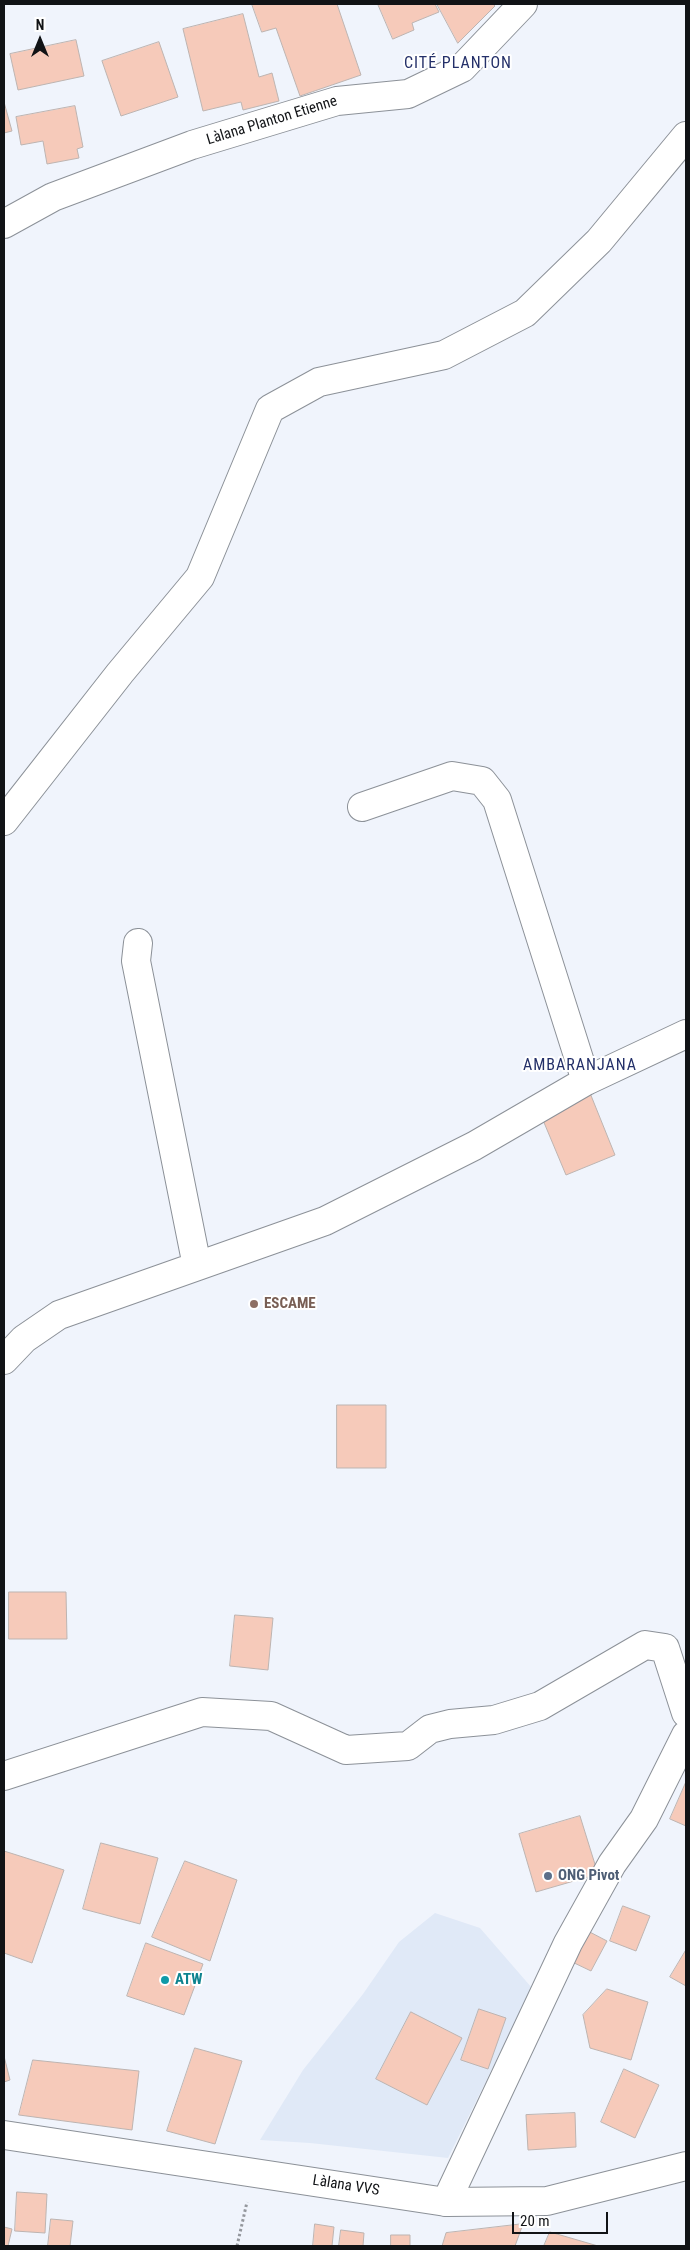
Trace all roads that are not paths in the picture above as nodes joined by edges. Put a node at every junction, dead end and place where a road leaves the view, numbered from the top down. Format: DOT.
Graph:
graph roads {
  1 [pos="522,4"];
  2 [pos="686,136"];
  3 [pos="4,224"];
  4 [pos="362,807"];
  5 [pos="4,821"];
  6 [pos="138,943"];
  7 [pos="686,1034"];
  8 [pos="586,1081"];
  9 [pos="197,1266"];
  10 [pos="4,1360"];
  11 [pos="686,1714"];
  12 [pos="684,1747"];
  13 [pos="4,1776"];
  14 [pos="4,2135"];
  15 [pos="686,2166"];
  16 [pos="446,2202"];
  1 -- 3 [label="street, Làlana Planton Etienne"];
  2 -- 5 [label="street"];
  4 -- 8 [label="street"];
  6 -- 9 [label="street"];
  7 -- 8 [label="street"];
  8 -- 9 [label="street"];
  9 -- 10 [label="street"];
  11 -- 13 [label="street"];
  12 -- 16 [label="street"];
  14 -- 16 [label="street, Làlana VVS"];
  15 -- 16 [label="street, Làlana VVS"];
}
